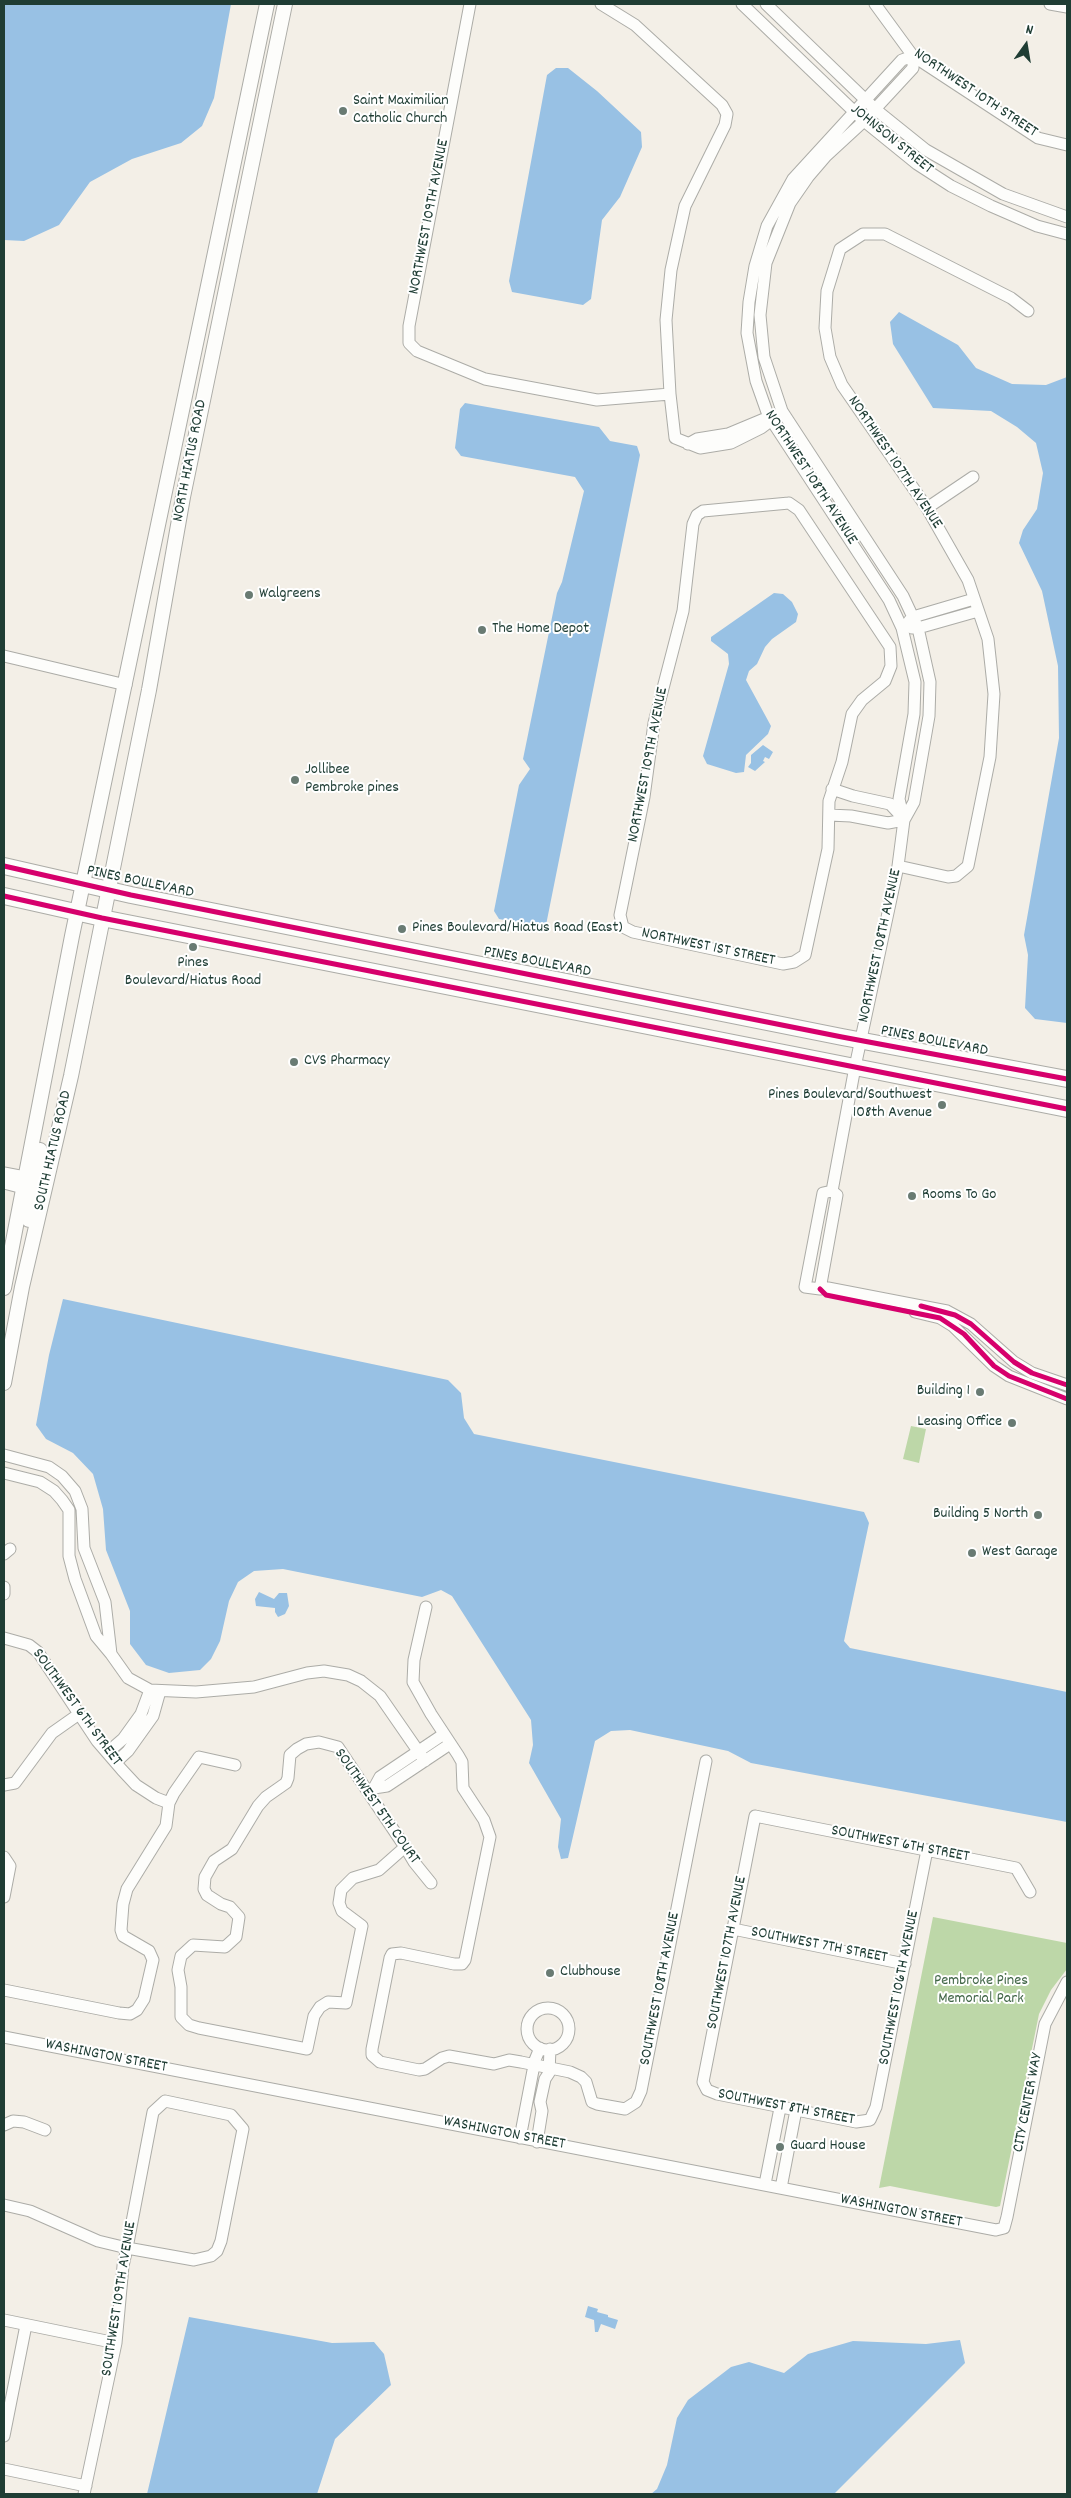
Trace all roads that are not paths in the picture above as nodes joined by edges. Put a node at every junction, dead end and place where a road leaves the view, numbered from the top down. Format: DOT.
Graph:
graph roads {
  1 [pos="267,4"];
  2 [pos="285,4"];
  3 [pos="470,4"];
  4 [pos="601,4"];
  5 [pos="742,4"];
  6 [pos="766,4"];
  7 [pos="875,4"];
  8 [pos="1050,4"];
  9 [pos="1067,7"];
  10 [pos="262,26"];
  11 [pos="913,56"];
  12 [pos="866,99"];
  13 [pos="875,109"];
  14 [pos="853,111"];
  15 [pos="864,120"];
  16 [pos="258,137"];
  17 [pos="1067,145"];
  18 [pos="1067,217"];
  19 [pos="1067,234"];
  20 [pos="1028,311"];
  21 [pos="670,394"];
  22 [pos="782,412"];
  23 [pos="770,419"];
  24 [pos="973,477"];
  25 [pos="926,508"];
  26 [pos="974,600"];
  27 [pos="978,611"];
  28 [pos="916,623"];
  29 [pos="902,628"];
  30 [pos="4,656"];
  31 [pos="126,685"];
  32 [pos="832,789"];
  33 [pos="829,815"];
  34 [pos="904,820"];
  35 [pos="4,866"];
  36 [pos="898,866"];
  37 [pos="83,884"];
  38 [pos="107,890"];
  39 [pos="4,896"];
  40 [pos="77,913"];
  41 [pos="102,918"];
  42 [pos="623,927"];
  43 [pos="860,1041"];
  44 [pos="855,1067"];
  45 [pos="1067,1080"];
  46 [pos="40,1098"];
  47 [pos="1067,1109"];
  48 [pos="4,1173"];
  49 [pos="24,1182"];
  50 [pos="4,1183"];
  51 [pos="832,1190"];
  52 [pos="44,1192"];
  53 [pos="22,1287"];
  54 [pos="4,1288"];
  55 [pos="820,1289"];
  56 [pos="4,1383"];
  57 [pos="1067,1385"];
  58 [pos="1067,1399"];
  59 [pos="4,1455"];
  60 [pos="4,1474"];
  61 [pos="4,1587"];
  62 [pos="4,1594"];
  63 [pos="426,1607"];
  64 [pos="4,1638"];
  65 [pos="110,1654"];
  66 [pos="155,1691"];
  67 [pos="79,1714"];
  68 [pos="447,1739"];
  69 [pos="108,1752"];
  70 [pos="421,1756"];
  71 [pos="706,1761"];
  72 [pos="116,1762"];
  73 [pos="235,1765"];
  74 [pos="4,1785"];
  75 [pos="371,1790"];
  76 [pos="169,1803"];
  77 [pos="756,1816"];
  78 [pos="405,1848"];
  79 [pos="927,1850"];
  80 [pos="4,1857"];
  81 [pos="431,1882"];
  82 [pos="1030,1892"];
  83 [pos="4,1897"];
  84 [pos="733,1929"];
  85 [pos="905,1964"];
  86 [pos="1067,1982"];
  87 [pos="4,1990"];
  88 [pos="4,2037"];
  89 [pos="543,2068"];
  90 [pos="707,2090"];
  91 [pos="527,2100"];
  92 [pos="541,2107"];
  93 [pos="780,2108"];
  94 [pos="796,2110"];
  95 [pos="866,2123"];
  96 [pos="4,2125"];
  97 [pos="45,2130"];
  98 [pos="774,2137"];
  99 [pos="520,2138"];
  100 [pos="790,2140"];
  101 [pos="537,2142"];
  102 [pos="765,2184"];
  103 [pos="781,2188"];
  104 [pos="4,2205"];
  105 [pos="1004,2228"];
  106 [pos="127,2248"];
  107 [pos="4,2320"];
  108 [pos="26,2325"];
  109 [pos="116,2343"];
  110 [pos="6,2414"];
  111 [pos="4,2436"];
  112 [pos="4,2469"];
  113 [pos="85,2490"];
  1 -- 10 [label="main road, NORTH HIATUS ROAD"];
  2 -- 16 [label="main road, NORTH HIATUS ROAD"];
  3 -- 21 [label="street, NORTHWEST 109TH AVENUE"];
  4 -- 21 [label="street"];
  5 -- 14 [label="street, JOHNSON STREET"];
  6 -- 12 [label="street, JOHNSON STREET"];
  7 -- 11 [label="street, NORTHWEST 10TH STREET"];
  8 -- 9 [label="street"];
  10 -- 16 [label="main road"];
  10 -- 31 [label="main road, NORTH HIATUS ROAD"];
  11 -- 12 [label="street, NORTHWEST 108TH AVENUE"];
  11 -- 13 [label="street, NORTHWEST 108TH AVENUE"];
  11 -- 17 [label="street, NORTHWEST 10TH STREET"];
  12 -- 13 [label="street, JOHNSON STREET"];
  12 -- 14 [label="street, NORTHWEST 108TH AVENUE"];
  13 -- 15 [label="street, NORTHWEST 108TH AVENUE"];
  13 -- 18 [label="street, JOHNSON STREET"];
  14 -- 15 [label="street, JOHNSON STREET"];
  14 -- 23 [label="street, NORTHWEST 108TH AVENUE"];
  15 -- 19 [label="street, JOHNSON STREET"];
  15 -- 22 [label="street, NORTHWEST 108TH AVENUE"];
  16 -- 38 [label="main road, NORTH HIATUS ROAD"];
  20 -- 25 [label="street, NORTHWEST 107TH AVENUE"];
  21 -- 23 [label="street"];
  22 -- 23 [label="street"];
  22 -- 28 [label="street, NORTHWEST 108TH AVENUE"];
  23 -- 29 [label="street, NORTHWEST 108TH AVENUE"];
  24 -- 25 [label="street"];
  25 -- 26 [label="street, NORTHWEST 107TH AVENUE"];
  26 -- 27 [label="street, NORTHWEST 107TH AVENUE"];
  26 -- 28 [label="street"];
  27 -- 28 [label="street"];
  27 -- 36 [label="street, NORTHWEST 107TH AVENUE"];
  28 -- 29 [label="street"];
  28 -- 34 [label="street, NORTHWEST 108TH AVENUE"];
  29 -- 34 [label="street, NORTHWEST 108TH AVENUE"];
  30 -- 31 [label="street"];
  31 -- 37 [label="main road, NORTH HIATUS ROAD"];
  32 -- 33 [label="street"];
  32 -- 34 [label="street"];
  32 -- 42 [label="street, NORTHWEST 109TH AVENUE"];
  33 -- 34 [label="street"];
  33 -- 42 [label="street, NORTHWEST 1ST STREET"];
  34 -- 36 [label="street, NORTHWEST 108TH AVENUE"];
  35 -- 37 [label="highway, PINES BOULEVARD"];
  36 -- 43 [label="street, NORTHWEST 108TH AVENUE"];
  37 -- 38 [label="highway, PINES BOULEVARD"];
  37 -- 40 [label="main road, NORTH HIATUS ROAD"];
  38 -- 41 [label="main road, NORTH HIATUS ROAD"];
  38 -- 43 [label="highway, PINES BOULEVARD"];
  39 -- 40 [label="highway"];
  40 -- 41 [label="highway"];
  40 -- 46 [label="main road, SOUTH HIATUS ROAD"];
  41 -- 44 [label="highway"];
  41 -- 52 [label="main road, SOUTH HIATUS ROAD"];
  43 -- 44 [label="street, NORTHWEST 108TH AVENUE"];
  43 -- 45 [label="highway, PINES BOULEVARD"];
  44 -- 47 [label="highway"];
  44 -- 51 [label="street, NORTHWEST 108TH AVENUE"];
  46 -- 49 [label="main road, SOUTH HIATUS ROAD"];
  46 -- 52 [label="main road"];
  48 -- 49 [label="street"];
  49 -- 50 [label="street"];
  49 -- 53 [label="main road"];
  49 -- 54 [label="main road, SOUTH HIATUS ROAD"];
  51 -- 55 [label="street, NORTHWEST 108TH AVENUE"];
  51 -- 55 [label="street, NORTHWEST 108TH AVENUE"];
  52 -- 53 [label="main road, SOUTH HIATUS ROAD"];
  53 -- 56 [label="main road, SOUTH HIATUS ROAD"];
  55 -- 57 [label="street"];
  55 -- 58 [label="street"];
  59 -- 65 [label="street"];
  60 -- 65 [label="street"];
  61 -- 62 [label="street"];
  63 -- 68 [label="street"];
  64 -- 67 [label="street, SOUTHWEST 6TH STREET"];
  65 -- 66 [label="street"];
  66 -- 69 [label="street"];
  66 -- 70 [label="street"];
  66 -- 72 [label="street"];
  67 -- 69 [label="street, SOUTHWEST 6TH STREET"];
  67 -- 74 [label="street"];
  68 -- 70 [label="street"];
  68 -- 89 [label="street"];
  69 -- 72 [label="street, SOUTHWEST 6TH STREET"];
  70 -- 75 [label="street"];
  71 -- 89 [label="street, SOUTHWEST 108TH AVENUE"];
  72 -- 76 [label="street, SOUTHWEST 6TH STREET"];
  73 -- 76 [label="street"];
  75 -- 78 [label="street, SOUTHWEST 5TH COURT"];
  75 -- 78 [label="street, SOUTHWEST 5TH COURT"];
  76 -- 87 [label="street"];
  77 -- 79 [label="street, SOUTHWEST 6TH STREET"];
  77 -- 84 [label="street, SOUTHWEST 107TH AVENUE"];
  78 -- 81 [label="street, SOUTHWEST 5TH COURT"];
  79 -- 82 [label="street, SOUTHWEST 6TH STREET"];
  79 -- 85 [label="street, SOUTHWEST 106TH AVENUE"];
  80 -- 83 [label="street"];
  84 -- 85 [label="street, SOUTHWEST 7TH STREET"];
  84 -- 90 [label="street, SOUTHWEST 107TH AVENUE"];
  85 -- 95 [label="street, SOUTHWEST 106TH AVENUE"];
  86 -- 105 [label="street, CITY CENTER WAY"];
  88 -- 99 [label="street, WASHINGTON STREET"];
  89 -- 89 [label="street"];
  89 -- 91 [label="street"];
  89 -- 92 [label="street"];
  90 -- 93 [label="street, SOUTHWEST 8TH STREET"];
  91 -- 92 [label="street"];
  91 -- 99 [label="street"];
  92 -- 101 [label="street"];
  93 -- 94 [label="street, SOUTHWEST 8TH STREET"];
  93 -- 98 [label="street"];
  94 -- 95 [label="street, SOUTHWEST 8TH STREET"];
  94 -- 100 [label="street"];
  96 -- 97 [label="street"];
  98 -- 100 [label="street"];
  98 -- 102 [label="street"];
  99 -- 101 [label="street, WASHINGTON STREET"];
  100 -- 103 [label="street"];
  101 -- 102 [label="street, WASHINGTON STREET"];
  102 -- 103 [label="street, WASHINGTON STREET"];
  103 -- 105 [label="street, WASHINGTON STREET"];
  104 -- 106 [label="street"];
  106 -- 106 [label="street, SOUTHWEST 109TH AVENUE"];
  106 -- 109 [label="street, SOUTHWEST 109TH AVENUE"];
  107 -- 108 [label="street"];
  108 -- 109 [label="street"];
  108 -- 110 [label="street"];
  109 -- 113 [label="street, SOUTHWEST 109TH AVENUE"];
  110 -- 111 [label="street"];
  112 -- 113 [label="street"];
}
